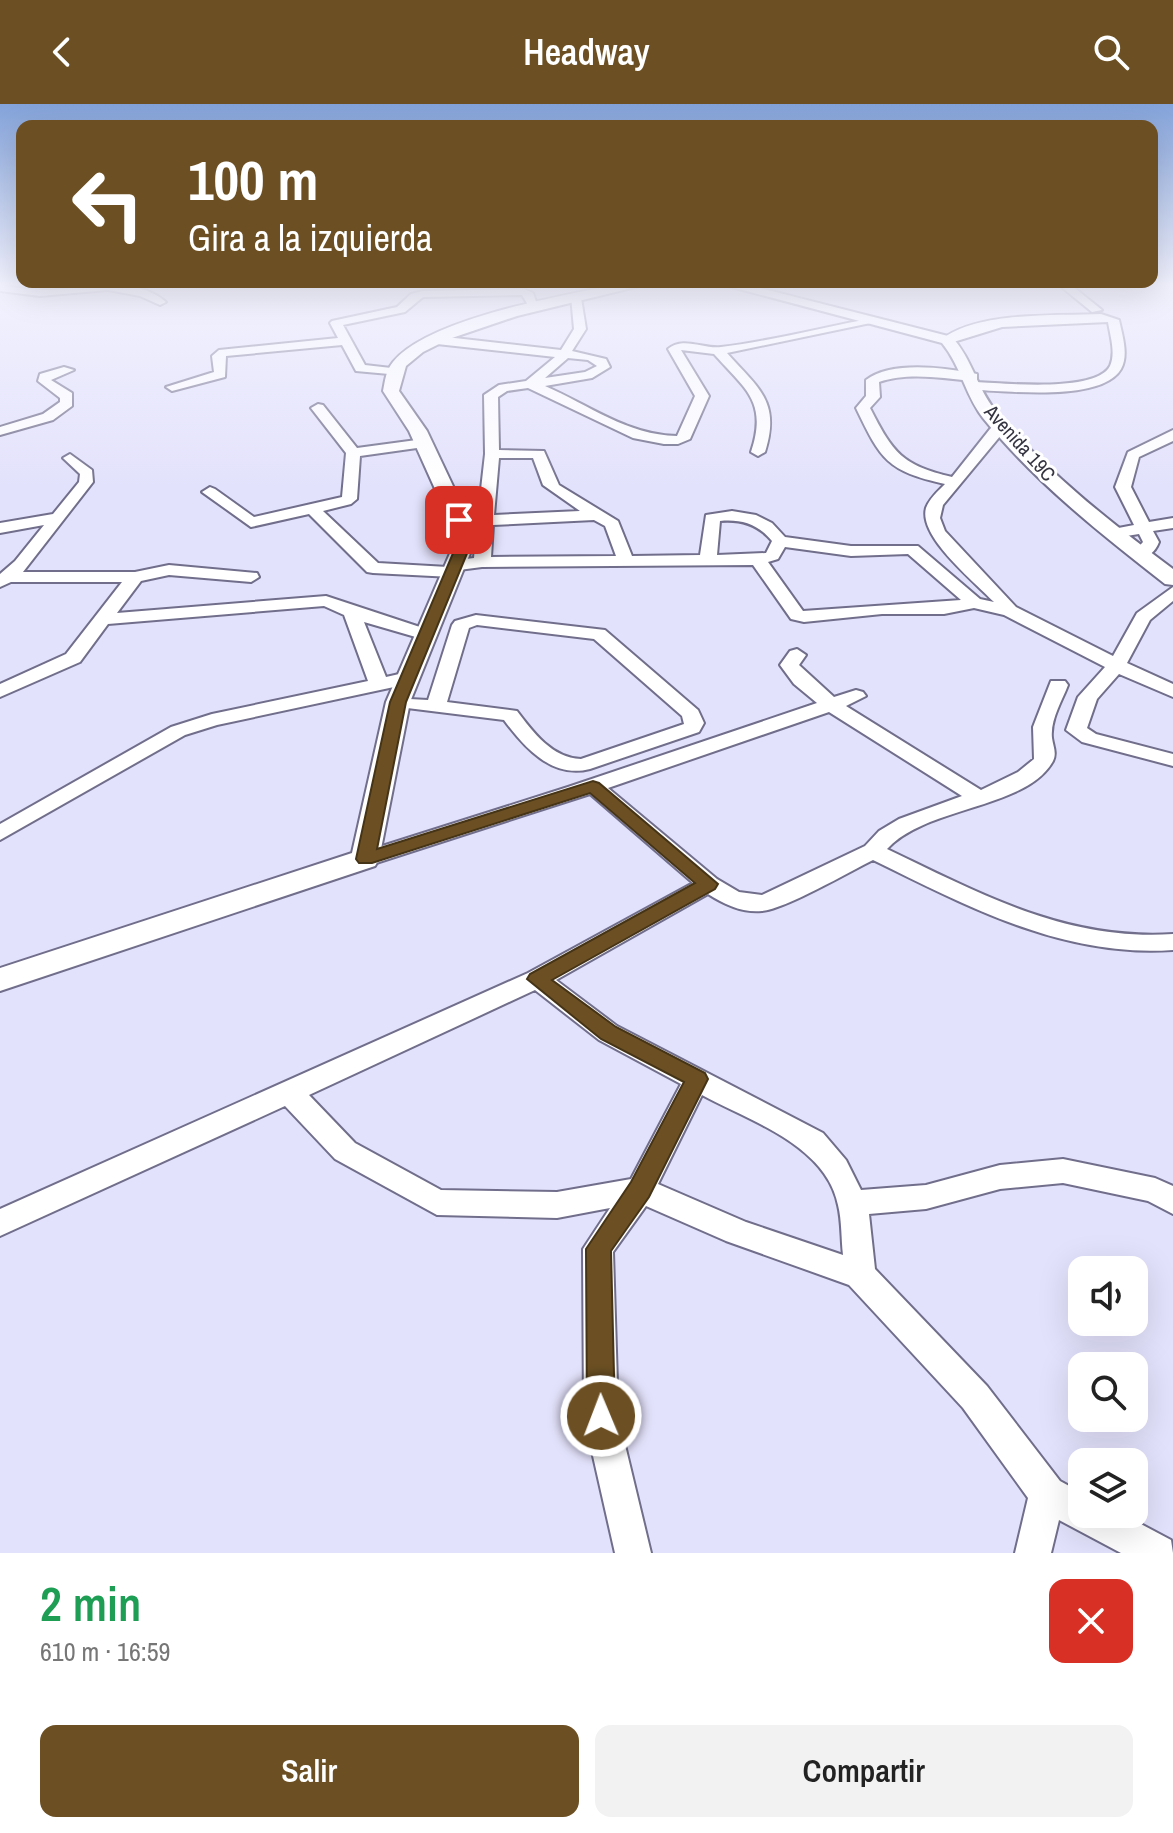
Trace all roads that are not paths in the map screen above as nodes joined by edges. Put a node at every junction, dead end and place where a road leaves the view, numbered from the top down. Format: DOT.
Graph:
graph roads {
  1 [pos="227,353"];
  2 [pos="352,353"];
  3 [pos="416,353"];
  4 [pos="536,353"];
  5 [pos="565,353"];
  6 [pos="676,353"];
  7 [pos="720,353"];
  8 [pos="958,353"];
  9 [pos="1118,353"];
  10 [pos="563,356"];
  11 [pos="68,370"];
  12 [pos="396,372"];
  13 [pos="974,382"];
  14 [pos="530,384"];
  15 [pos="172,387"];
  16 [pos="318,408"];
  17 [pos="0,416"];
  18 [pos="1001,426"];
  19 [pos="19,428"];
  20 [pos="0,431"];
  21 [pos="1173,434"];
  22 [pos="424,443"];
  23 [pos="758,452"];
  24 [pos="353,453"];
  25 [pos="492,454"];
  26 [pos="70,458"];
  27 [pos="956,482"];
  28 [pos="210,492"];
  29 [pos="314,510"];
  30 [pos="595,515"];
  31 [pos="58,518"];
  32 [pos="459,520"];
  33 [pos="486,522"];
  34 [pos="1173,523"];
  35 [pos="1143,527"];
  36 [pos="0,528"];
  37 [pos="1114,533"];
  38 [pos="780,541"];
  39 [pos="1140,554"];
  40 [pos="708,559"];
  41 [pos="758,560"];
  42 [pos="482,562"];
  43 [pos="626,562"];
  44 [pos="453,569"];
  45 [pos="135,577"];
  46 [pos="251,577"];
  47 [pos="1173,579"];
  48 [pos="4,580"];
  49 [pos="1173,592"];
  50 [pos="974,603"];
  51 [pos="1010,611"];
  52 [pos="352,612"];
  53 [pos="106,619"];
  54 [pos="426,635"];
  55 [pos="797,655"];
  56 [pos="1117,665"];
  57 [pos="408,678"];
  58 [pos="379,684"];
  59 [pos="1058,685"];
  60 [pos="0,691"];
  61 [pos="1173,691"];
  62 [pos="856,696"];
  63 [pos="398,702"];
  64 [pos="830,704"];
  65 [pos="436,706"];
  66 [pos="1173,760"];
  67 [pos="593,786"];
  68 [pos="978,797"];
  69 [pos="0,833"];
  70 [pos="873,851"];
  71 [pos="365,859"];
  72 [pos="709,884"];
  73 [pos="1173,942"];
  74 [pos="537,979"];
  75 [pos="0,980"];
  76 [pos="697,1079"];
  77 [pos="287,1090"];
  78 [pos="640,1190"];
  79 [pos="1173,1201"];
  80 [pos="853,1203"];
  81 [pos="0,1223"];
  82 [pos="860,1275"];
  83 [pos="1047,1494"];
  84 [pos="1068,1505"];
  85 [pos="1111,1528"];
  86 [pos="633,1553"];
  87 [pos="1033,1553"];
  88 [pos="1158,1553"];
  1 -- 15 [label="street"];
  2 -- 12 [label="street"];
  3 -- 12 [label="street"];
  4 -- 10 [label="street"];
  5 -- 10 [label="street"];
  6 -- 14 [label="street"];
  7 -- 23 [label="street"];
  8 -- 13 [label="street, Avenida 19C"];
  9 -- 13 [label="street"];
  10 -- 14 [label="street"];
  10 -- 14 [label="street"];
  11 -- 19 [label="street"];
  12 -- 22 [label="street"];
  13 -- 18 [label="street, Avenida 19C"];
  13 -- 27 [label="street"];
  14 -- 25 [label="street"];
  16 -- 24 [label="street"];
  17 -- 19 [label="street"];
  18 -- 27 [label="street"];
  18 -- 37 [label="street, Avenida 19C"];
  19 -- 20 [label="street"];
  21 -- 35 [label="street"];
  22 -- 24 [label="street"];
  22 -- 32 [label="street"];
  24 -- 29 [label="street"];
  25 -- 30 [label="street"];
  25 -- 33 [label="street"];
  26 -- 31 [label="street"];
  27 -- 51 [label="street"];
  28 -- 29 [label="street"];
  29 -- 44 [label="street"];
  30 -- 33 [label="street"];
  30 -- 43 [label="street"];
  31 -- 36 [label="street"];
  31 -- 48 [label="street"];
  32 -- 33 [label="street"];
  32 -- 44 [label="street"];
  33 -- 42 [label="street"];
  34 -- 35 [label="street"];
  35 -- 37 [label="street"];
  35 -- 39 [label="street"];
  37 -- 39 [label="street, Avenida 19C"];
  38 -- 40 [label="street"];
  38 -- 41 [label="street"];
  38 -- 50 [label="street"];
  39 -- 47 [label="street, Avenida 19C"];
  40 -- 41 [label="street"];
  40 -- 43 [label="street"];
  41 -- 50 [label="street"];
  42 -- 43 [label="street"];
  42 -- 44 [label="street"];
  44 -- 54 [label="street"];
  45 -- 46 [label="street"];
  45 -- 48 [label="street"];
  45 -- 53 [label="street"];
  49 -- 56 [label="street"];
  50 -- 51 [label="street"];
  51 -- 56 [label="street"];
  52 -- 53 [label="street"];
  52 -- 54 [label="street"];
  52 -- 58 [label="street"];
  53 -- 60 [label="street"];
  54 -- 57 [label="street"];
  55 -- 64 [label="street"];
  56 -- 61 [label="street"];
  56 -- 66 [label="street"];
  57 -- 58 [label="street"];
  57 -- 63 [label="street"];
  58 -- 69 [label="street"];
  59 -- 68 [label="street"];
  62 -- 64 [label="street"];
  63 -- 65 [label="street"];
  63 -- 71 [label="street"];
  64 -- 67 [label="street"];
  64 -- 68 [label="street"];
  65 -- 65 [label="street"];
  67 -- 71 [label="street"];
  67 -- 72 [label="street"];
  68 -- 70 [label="street"];
  70 -- 72 [label="street"];
  70 -- 73 [label="street"];
  71 -- 75 [label="street"];
  72 -- 74 [label="street"];
  74 -- 76 [label="street"];
  74 -- 77 [label="street"];
  76 -- 78 [label="street"];
  76 -- 80 [label="street"];
  77 -- 78 [label="street"];
  77 -- 81 [label="street"];
  78 -- 82 [label="street"];
  78 -- 86 [label="street"];
  79 -- 80 [label="street"];
  80 -- 82 [label="street"];
  82 -- 83 [label="street"];
  83 -- 84 [label="street"];
  83 -- 87 [label="street"];
  85 -- 88 [label="street"];
}
